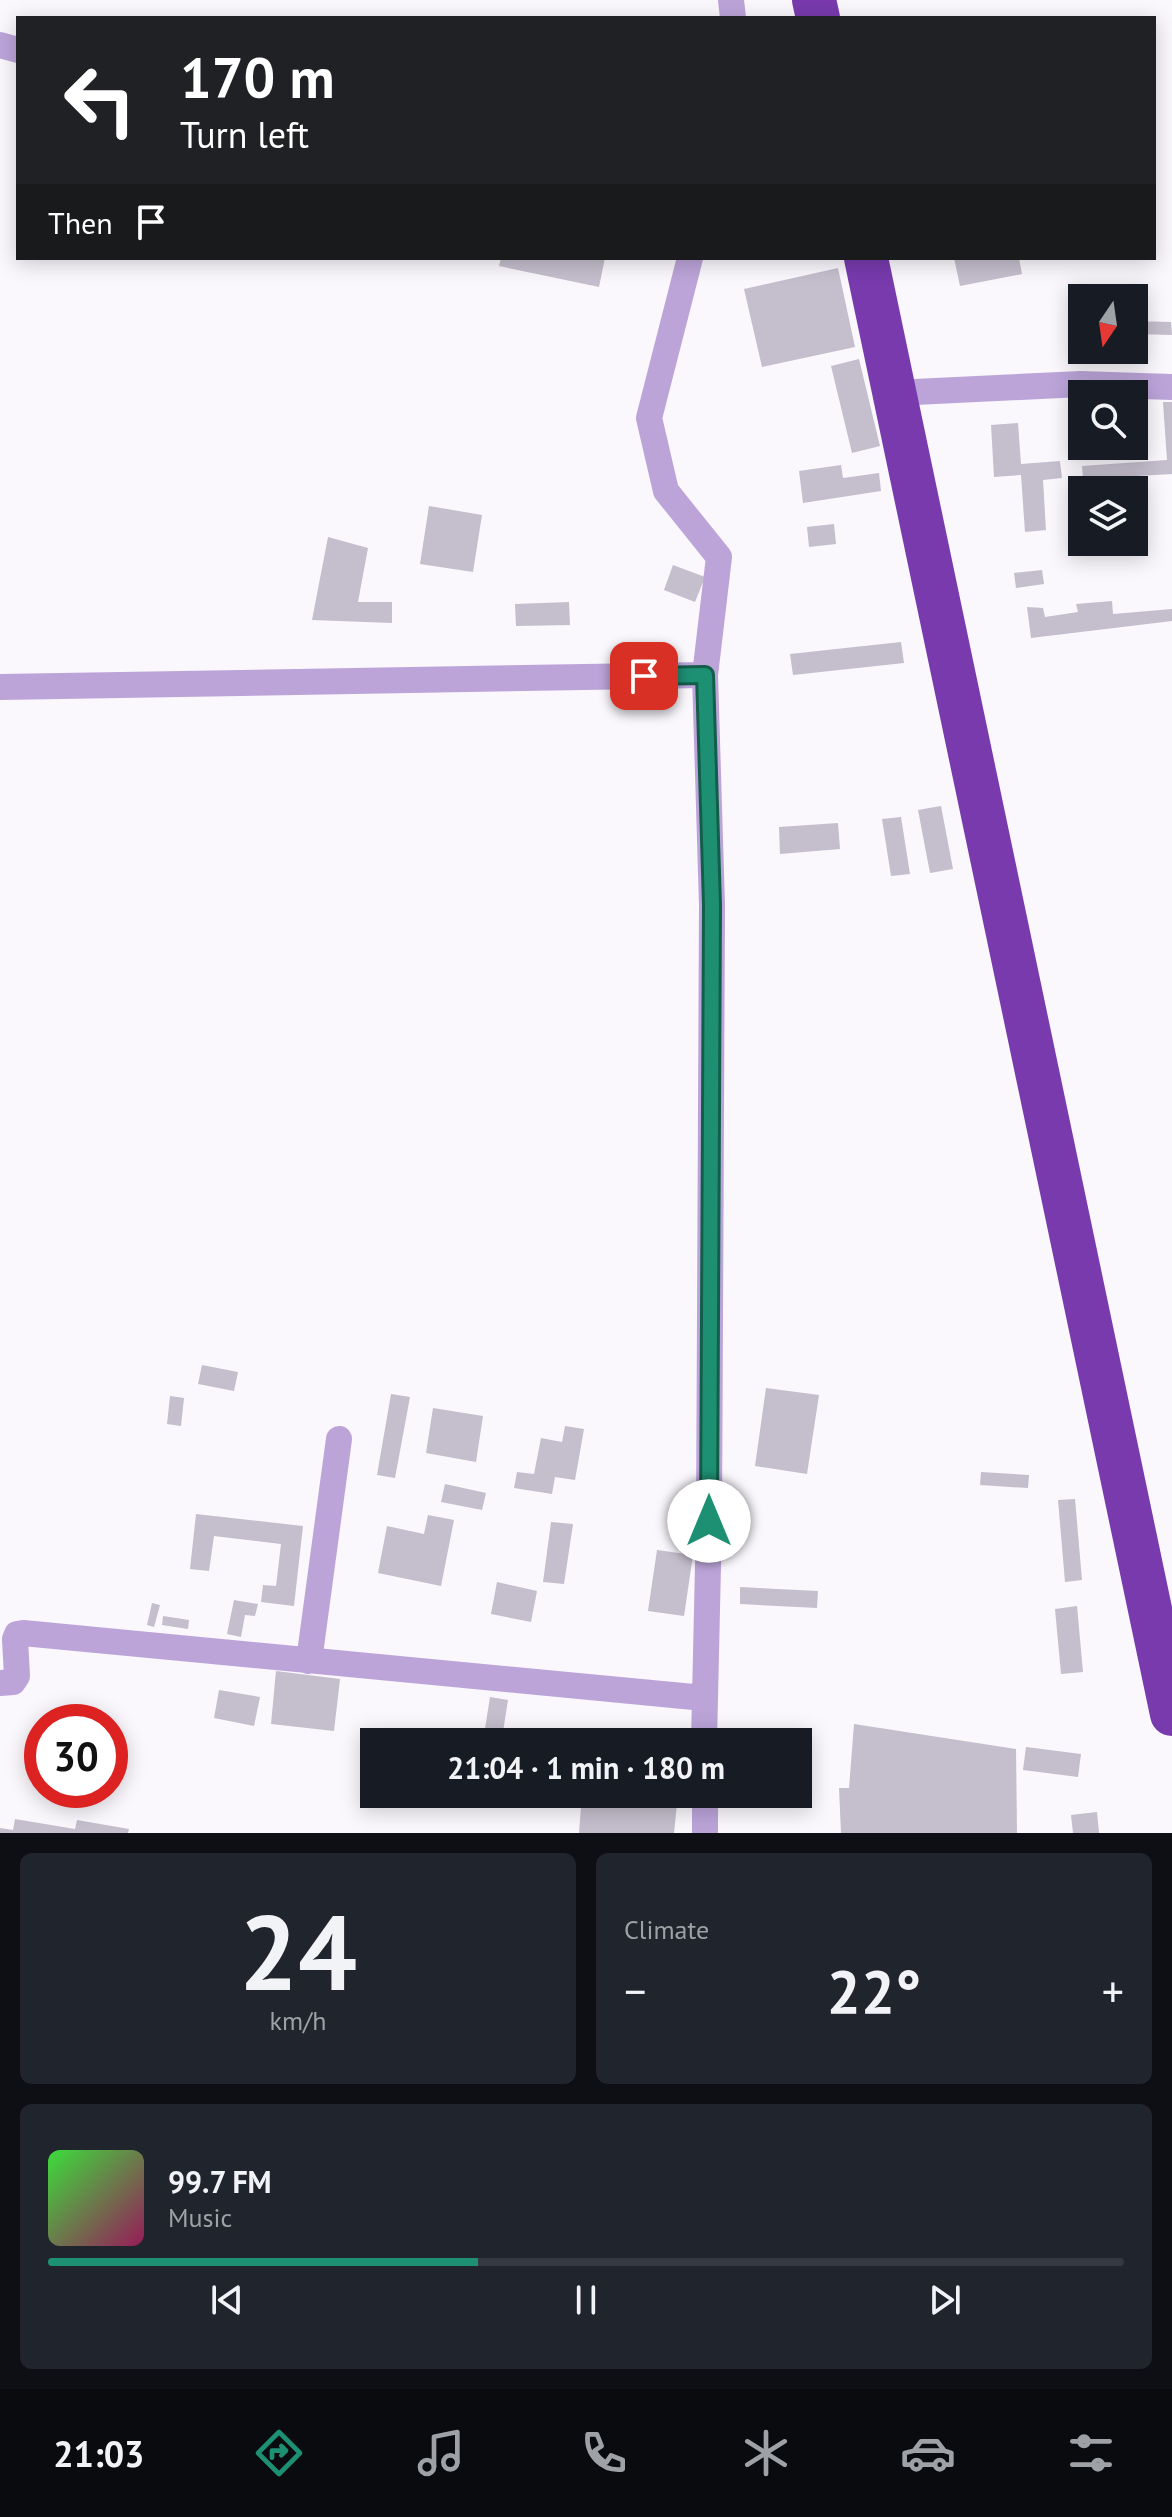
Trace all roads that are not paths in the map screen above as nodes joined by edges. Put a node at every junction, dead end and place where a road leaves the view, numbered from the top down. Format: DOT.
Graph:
graph roads {
  1 [pos="689,260"];
  2 [pos="866,260"];
  3 [pos="1172,387"];
  4 [pos="894,393"];
  5 [pos="705,675"];
  6 [pos="0,687"];
  7 [pos="339,1439"];
  8 [pos="309,1661"];
  9 [pos="0,1683"];
  10 [pos="704,1698"];
  11 [pos="1172,1714"];
  12 [pos="704,1728"];
  13 [pos="705,1808"];
  14 [pos="705,1833"];
  1 -- 5 [label="street"];
  2 -- 4 [label="highway"];
  3 -- 4 [label="street"];
  4 -- 11 [label="highway"];
  5 -- 6 [label="street"];
  5 -- 10 [label="street"];
  7 -- 8 [label="street"];
  8 -- 9 [label="street"];
  8 -- 10 [label="street"];
  10 -- 12 [label="street"];
  13 -- 14 [label="street"];
}
